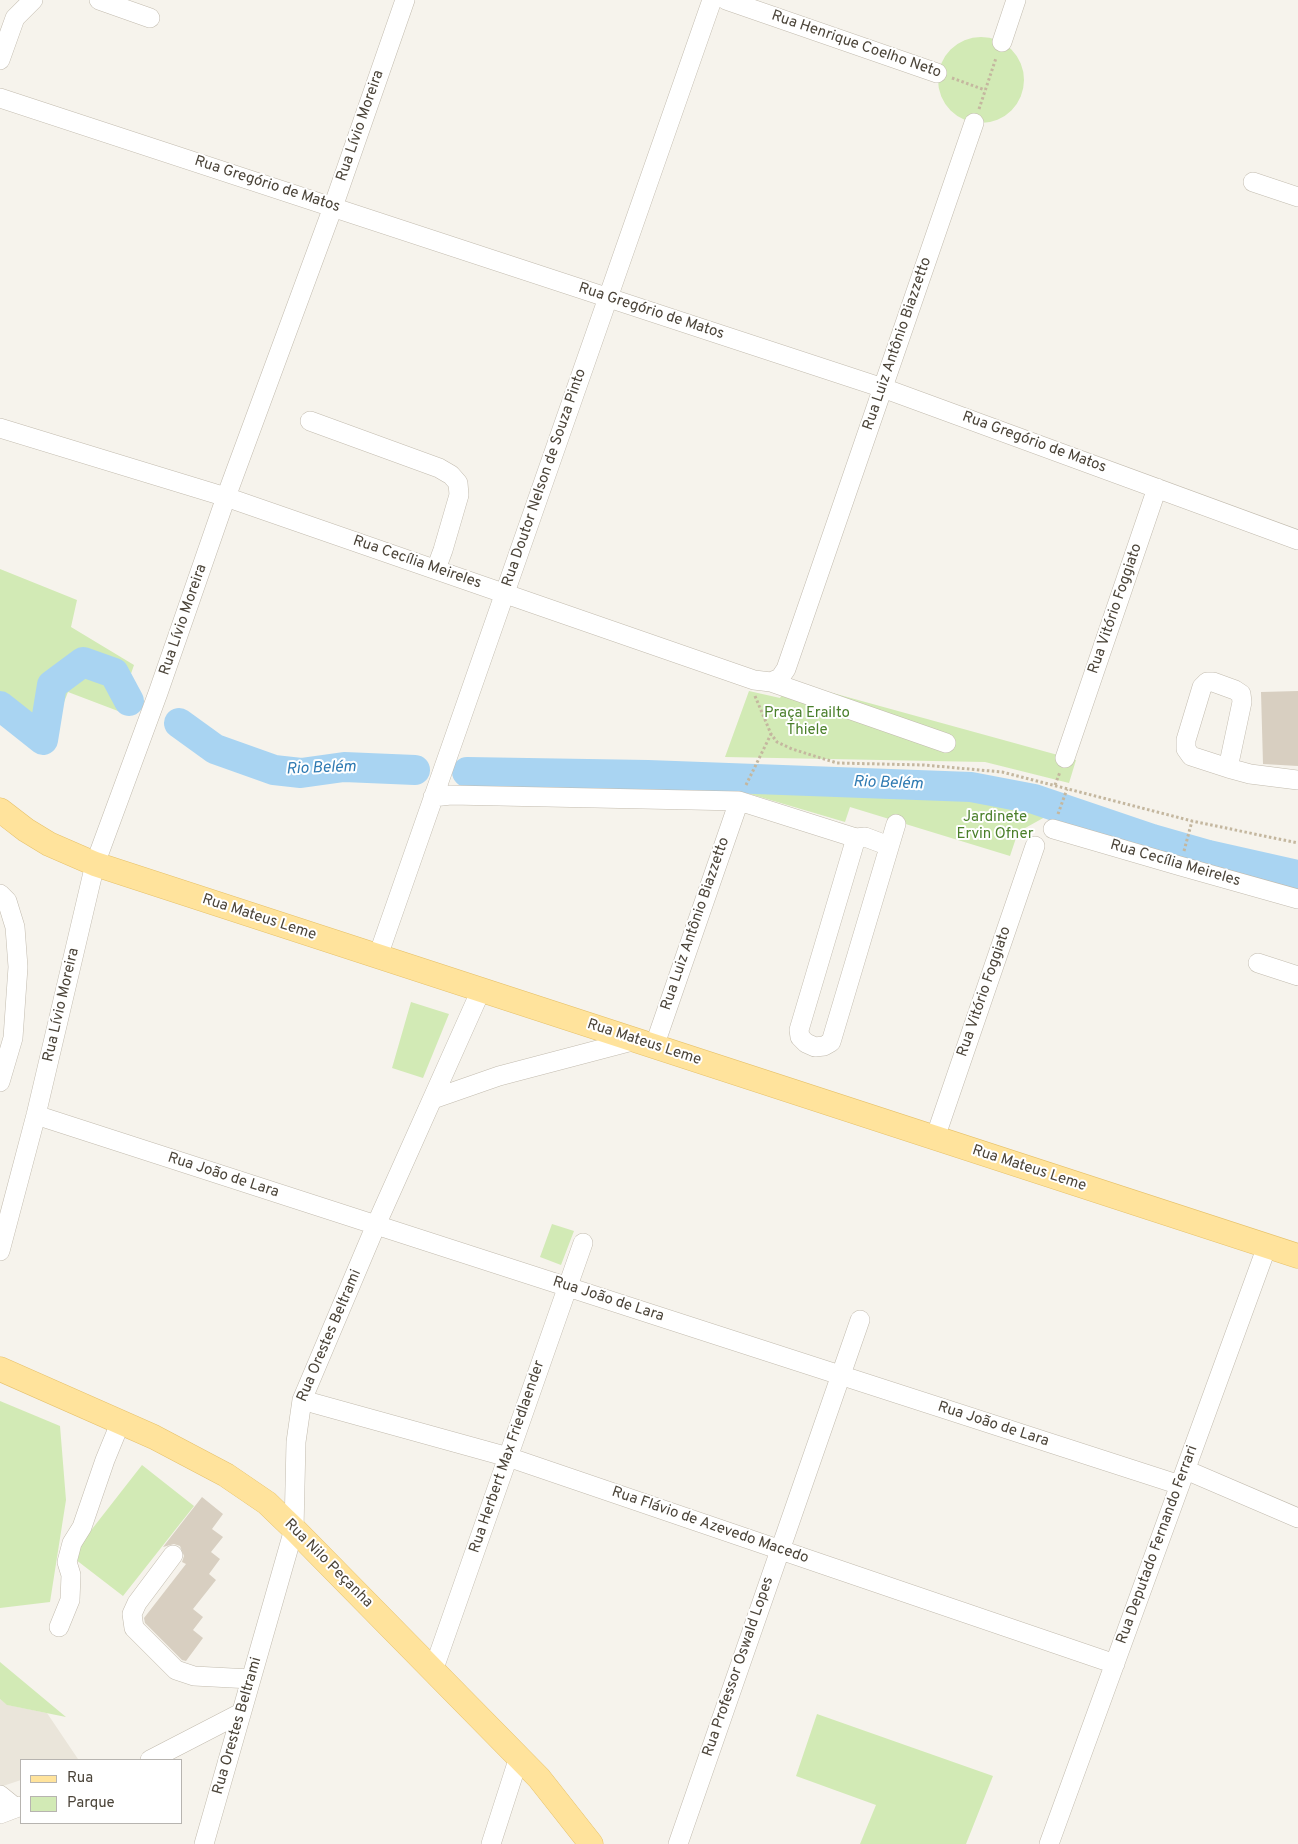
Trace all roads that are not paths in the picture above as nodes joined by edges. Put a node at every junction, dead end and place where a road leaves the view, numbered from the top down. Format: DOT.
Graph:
graph roads {
  1 [pos="33,0"];
  2 [pos="99,0"];
  3 [pos="405,0"];
  4 [pos="712,0"];
  5 [pos="726,0"];
  6 [pos="1016,0"];
  7 [pos="8,18"];
  8 [pos="150,18"];
  9 [pos="1002,42"];
  10 [pos="0,60"];
  11 [pos="937,73"];
  12 [pos="0,98"];
  13 [pos="974,123"];
  14 [pos="1253,182"];
  15 [pos="1298,197"];
  16 [pos="333,207"];
  17 [pos="608,298"];
  18 [pos="883,388"];
  19 [pos="310,421"];
  20 [pos="0,428"];
  21 [pos="1157,488"];
  22 [pos="226,498"];
  23 [pos="1298,540"];
  24 [pos="436,569"];
  25 [pos="505,593"];
  26 [pos="771,682"];
  27 [pos="946,743"];
  28 [pos="1065,758"];
  29 [pos="1228,768"];
  30 [pos="1298,780"];
  31 [pos="434,797"];
  32 [pos="739,801"];
  33 [pos="0,810"];
  34 [pos="1055,822"];
  35 [pos="896,824"];
  36 [pos="856,838"];
  37 [pos="889,846"];
  38 [pos="1035,846"];
  39 [pos="95,864"];
  40 [pos="0,894"];
  41 [pos="1298,899"];
  42 [pos="378,956"];
  43 [pos="1258,964"];
  44 [pos="1298,976"];
  45 [pos="481,990"];
  46 [pos="645,1044"];
  47 [pos="0,1082"];
  48 [pos="434,1099"];
  49 [pos="36,1116"];
  50 [pos="935,1138"];
  51 [pos="376,1225"];
  52 [pos="583,1243"];
  53 [pos="1267,1246"];
  54 [pos="0,1251"];
  55 [pos="1298,1256"];
  56 [pos="568,1287"];
  57 [pos="860,1320"];
  58 [pos="0,1369"];
  59 [pos="841,1376"];
  60 [pos="302,1400"];
  61 [pos="121,1421"];
  62 [pos="508,1457"];
  63 [pos="1183,1478"];
  64 [pos="1298,1518"];
  65 [pos="294,1529"];
  66 [pos="780,1550"];
  67 [pos="173,1555"];
  68 [pos="58,1627"];
  69 [pos="1115,1664"];
  70 [pos="434,1671"];
  71 [pos="251,1679"];
  72 [pos="241,1714"];
  73 [pos="519,1757"];
  74 [pos="152,1759"];
  75 [pos="0,1795"];
  76 [pos="12,1809"];
  77 [pos="204,1844"];
  78 [pos="491,1844"];
  79 [pos="591,1844"];
  80 [pos="678,1844"];
  81 [pos="1050,1844"];
  1 -- 7 [label="street"];
  2 -- 8 [label="street"];
  3 -- 16 [label="street, Rua Lívio Moreira"];
  4 -- 17 [label="street, Rua Doutor Nelson de Souza Pinto"];
  5 -- 11 [label="street, Rua Henrique Coelho Neto"];
  6 -- 9 [label="street"];
  7 -- 10 [label="street"];
  12 -- 16 [label="street, Rua Gregório de Matos"];
  13 -- 18 [label="street, Rua Luiz Antônio Biazzetto"];
  14 -- 15 [label="street"];
  16 -- 17 [label="street, Rua Gregório de Matos"];
  16 -- 22 [label="street, Rua Lívio Moreira"];
  17 -- 18 [label="street, Rua Gregório de Matos"];
  17 -- 25 [label="street, Rua Doutor Nelson de Souza Pinto"];
  18 -- 21 [label="street, Rua Gregório de Matos"];
  18 -- 26 [label="street, Rua Luiz Antônio Biazzetto"];
  19 -- 24 [label="street"];
  20 -- 22 [label="street, Rua Cecília Meireles"];
  21 -- 23 [label="street, Rua Gregório de Matos"];
  21 -- 28 [label="street, Rua Vitório Foggiato"];
  22 -- 24 [label="street, Rua Cecília Meireles"];
  22 -- 39 [label="street, Rua Lívio Moreira"];
  24 -- 25 [label="street, Rua Cecília Meireles"];
  25 -- 26 [label="street, Rua Cecília Meireles"];
  25 -- 31 [label="street, Rua Doutor Nelson de Souza Pinto"];
  26 -- 27 [label="street, Rua Cecília Meireles"];
  29 -- 30 [label="street"];
  31 -- 32 [label="street"];
  31 -- 42 [label="street, Rua Doutor Nelson de Souza Pinto"];
  32 -- 36 [label="street"];
  32 -- 46 [label="street, Rua Luiz Antônio Biazzetto"];
  33 -- 39 [label="main road, Rua Mateus Leme"];
  34 -- 41 [label="street, Rua Cecília Meireles"];
  35 -- 37 [label="street"];
  36 -- 37 [label="street"];
  36 -- 37 [label="street"];
  38 -- 50 [label="street, Rua Vitório Foggiato"];
  39 -- 42 [label="main road, Rua Mateus Leme"];
  39 -- 49 [label="street, Rua Lívio Moreira"];
  40 -- 47 [label="street"];
  42 -- 45 [label="main road, Rua Mateus Leme"];
  43 -- 44 [label="street"];
  45 -- 46 [label="main road, Rua Mateus Leme"];
  45 -- 48 [label="street, Rua Orestes Beltrami"];
  46 -- 48 [label="street"];
  46 -- 50 [label="main road, Rua Mateus Leme"];
  48 -- 51 [label="street, Rua Orestes Beltrami"];
  49 -- 51 [label="street, Rua João de Lara"];
  49 -- 54 [label="street, Rua Lívio Moreira"];
  50 -- 53 [label="main road, Rua Mateus Leme"];
  51 -- 56 [label="street, Rua João de Lara"];
  51 -- 60 [label="street, Rua Orestes Beltrami"];
  52 -- 56 [label="street, Rua Herbert Max Friedlaender"];
  53 -- 55 [label="main road, Rua Mateus Leme"];
  53 -- 63 [label="street, Rua Deputado Fernando Ferrari"];
  56 -- 59 [label="street, Rua João de Lara"];
  56 -- 62 [label="street, Rua Herbert Max Friedlaender"];
  57 -- 59 [label="street, Rua Professor Oswald Lopes"];
  58 -- 61 [label="main road, Rua Nilo Peçanha"];
  59 -- 63 [label="street, Rua João de Lara"];
  59 -- 66 [label="street, Rua Professor Oswald Lopes"];
  60 -- 62 [label="street, Rua Flávio de Azevedo Macedo"];
  60 -- 65 [label="street, Rua Orestes Beltrami"];
  61 -- 65 [label="main road, Rua Nilo Peçanha"];
  61 -- 68 [label="street"];
  62 -- 66 [label="street, Rua Flávio de Azevedo Macedo"];
  62 -- 70 [label="street, Rua Herbert Max Friedlaender"];
  63 -- 64 [label="street, Rua João de Lara"];
  63 -- 69 [label="street, Rua Deputado Fernando Ferrari"];
  65 -- 70 [label="main road, Rua Nilo Peçanha"];
  65 -- 71 [label="street, Rua Orestes Beltrami"];
  66 -- 69 [label="street, Rua Flávio de Azevedo Macedo"];
  66 -- 80 [label="street, Rua Professor Oswald Lopes"];
  67 -- 71 [label="street"];
  69 -- 81 [label="street, Rua Deputado Fernando Ferrari"];
  70 -- 73 [label="main road, Rua Nilo Peçanha"];
  71 -- 72 [label="street, Rua Orestes Beltrami"];
  72 -- 74 [label="street"];
  72 -- 77 [label="street, Rua Orestes Beltrami"];
  73 -- 78 [label="street"];
  73 -- 79 [label="main road, Rua Nilo Peçanha"];
  75 -- 76 [label="street"];
}
